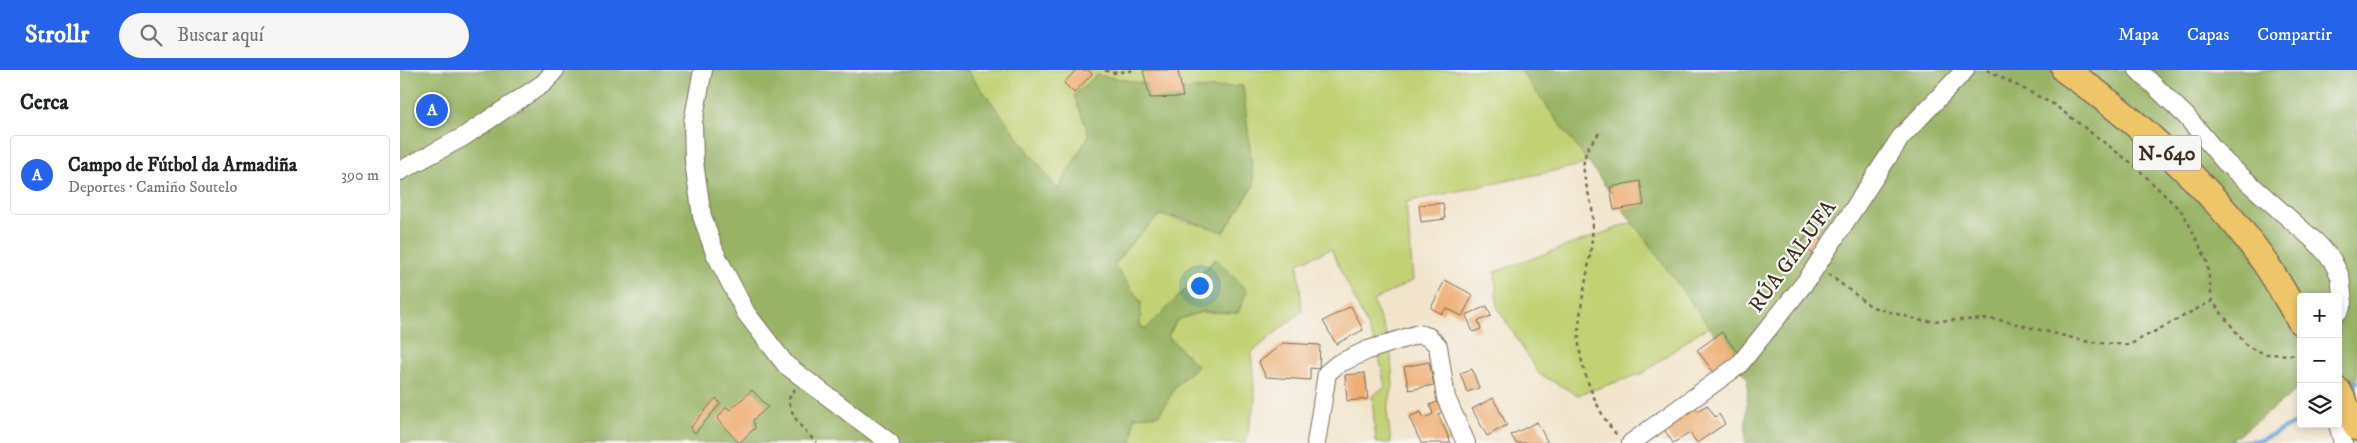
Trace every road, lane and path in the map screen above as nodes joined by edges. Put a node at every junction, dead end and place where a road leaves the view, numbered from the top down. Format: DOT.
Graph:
graph roads {
  1 [pos="555,70"];
  2 [pos="703,70"];
  3 [pos="1105,70"];
  4 [pos="1136,70"];
  5 [pos="1964,70"];
  6 [pos="1987,70"];
  7 [pos="2065,70"];
  8 [pos="2138,70"];
  9 [pos="1599,133"];
  10 [pos="400,171"];
  11 [pos="1817,265"];
  12 [pos="2342,293"];
  13 [pos="2212,301"];
  14 [pos="2297,315"];
  15 [pos="2297,355"];
  16 [pos="805,380"];
  17 [pos="2342,399"];
  18 [pos="2357,427"];
  19 [pos="2339,428"];
  20 [pos="1625,440"];
  21 [pos="817,443"];
  22 [pos="890,443"];
  23 [pos="1316,443"];
  24 [pos="1466,443"];
  25 [pos="2343,443"];
  1 -- 10 [label="street"];
  2 -- 16 [label="street"];
  3 -- 4 [label="path"];
  5 -- 11 [label="street, RÚA GALUFA"];
  6 -- 13 [label="path"];
  7 -- 14 [label="highway, N-640"];
  8 -- 12 [label="street"];
  9 -- 20 [label="path"];
  11 -- 13 [label="path"];
  11 -- 20 [label="street, RÚA GALUFA"];
  13 -- 15 [label="path"];
  16 -- 21 [label="path"];
  16 -- 22 [label="street"];
  17 -- 18 [label="highway"];
  19 -- 25 [label="street"];
  23 -- 24 [label="street"];
}
